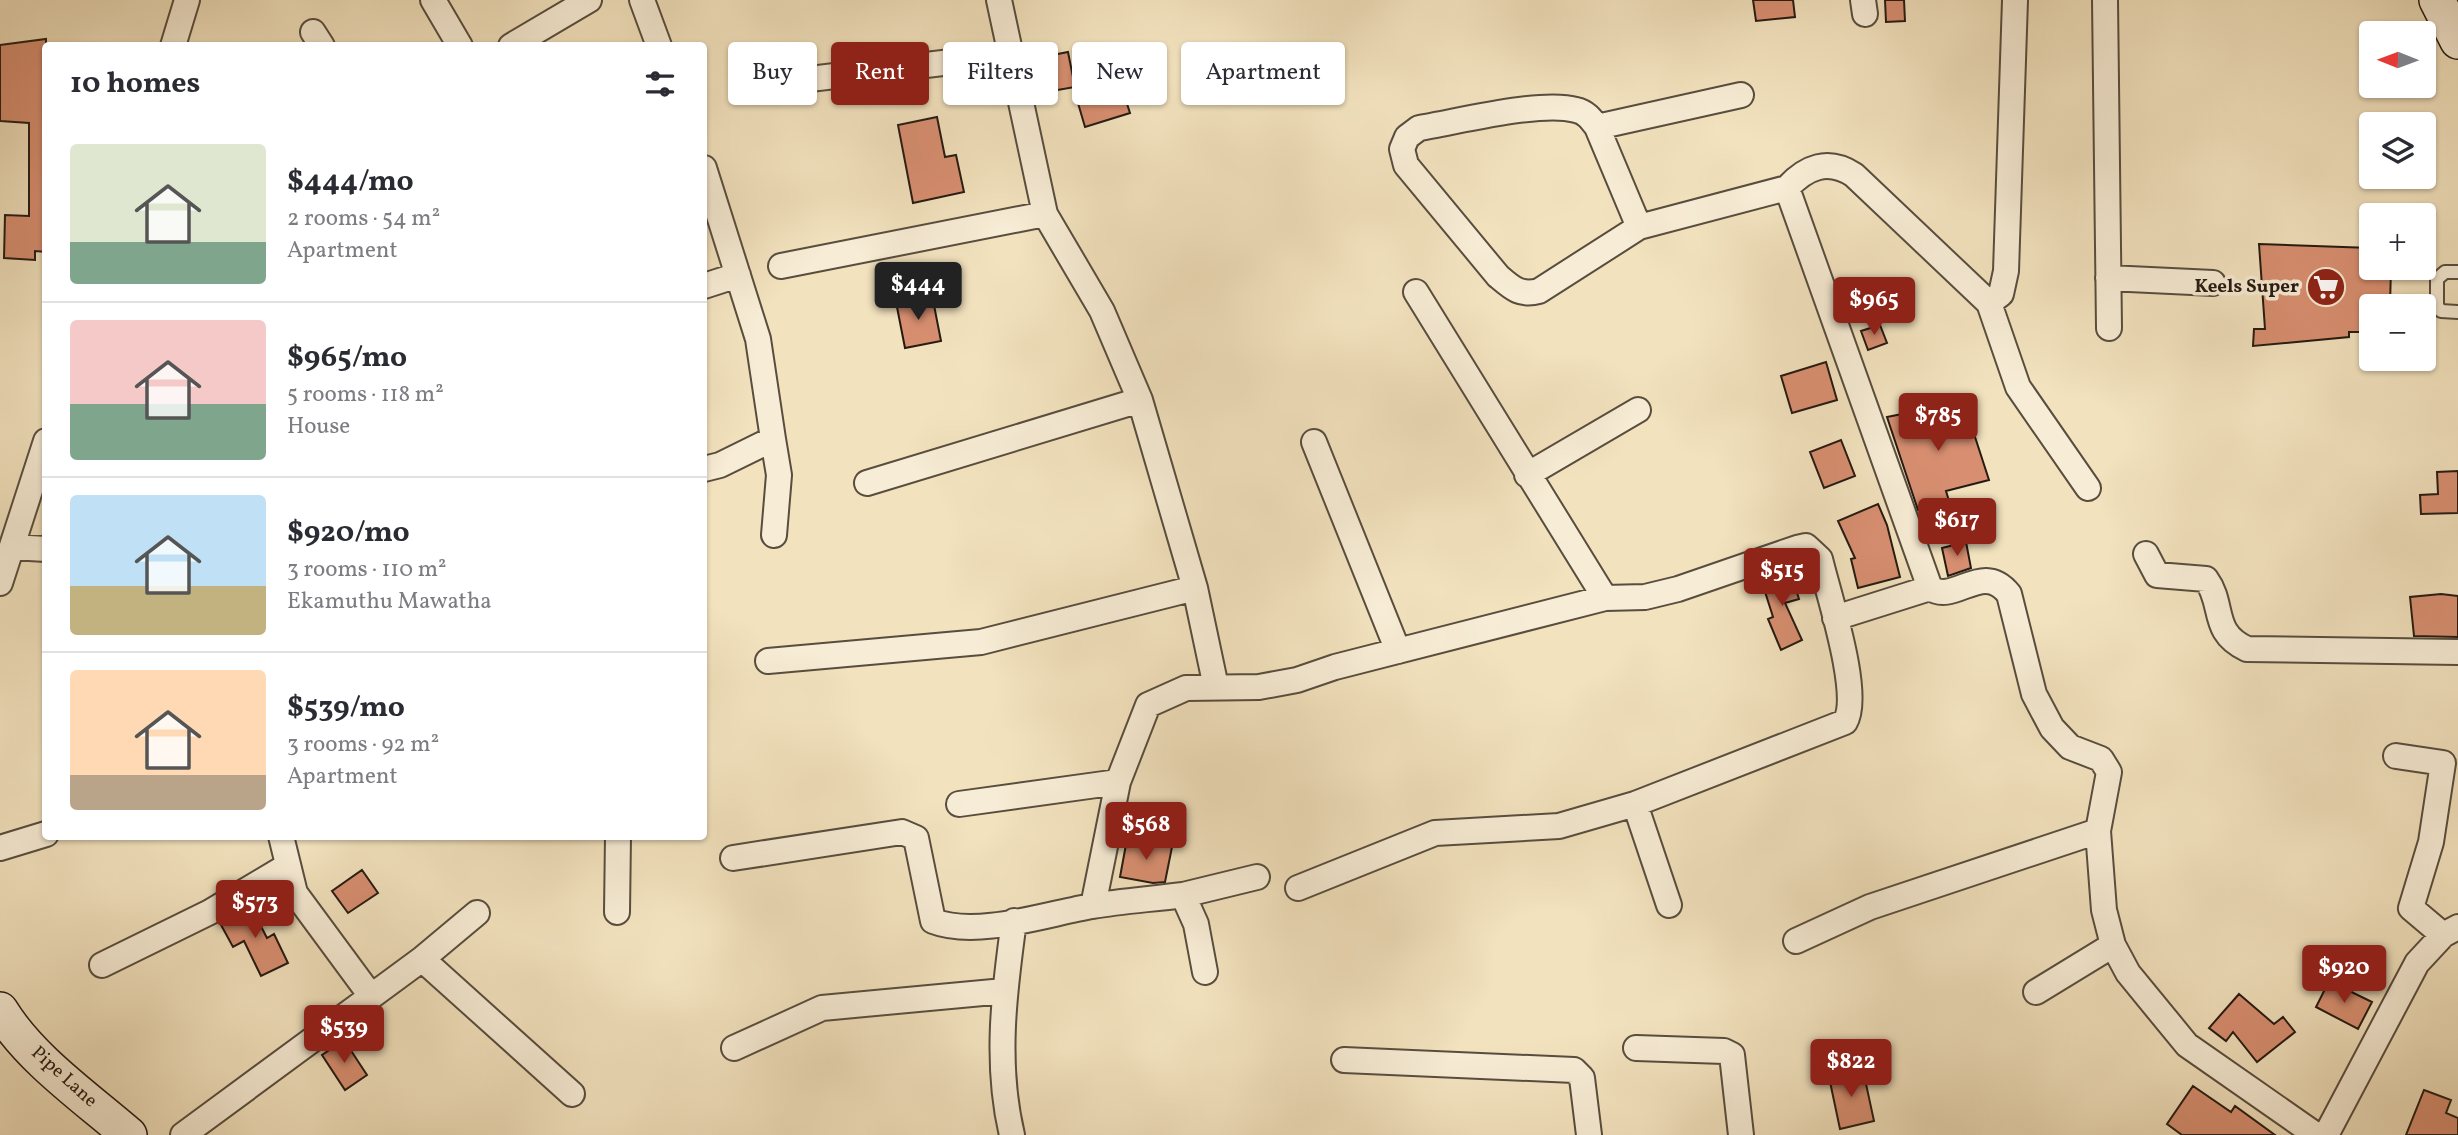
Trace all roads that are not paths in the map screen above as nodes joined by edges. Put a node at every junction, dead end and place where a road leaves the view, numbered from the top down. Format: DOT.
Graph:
graph roads {
  1 [pos="187,0"];
  2 [pos="433,0"];
  3 [pos="589,0"];
  4 [pos="642,0"];
  5 [pos="999,0"];
  6 [pos="2015,0"];
  7 [pos="2105,0"];
  8 [pos="2437,0"];
  9 [pos="2458,41"];
  10 [pos="174,42"];
  11 [pos="458,42"];
  12 [pos="518,42"];
  13 [pos="658,42"];
  14 [pos="1007,42"];
  15 [pos="943,63"];
  16 [pos="817,78"];
  17 [pos="1741,96"];
  18 [pos="1020,105"];
  19 [pos="1597,127"];
  20 [pos="707,178"];
  21 [pos="1787,188"];
  22 [pos="1045,214"];
  23 [pos="1639,228"];
  24 [pos="781,266"];
  25 [pos="2458,272"];
  26 [pos="738,275"];
  27 [pos="2108,278"];
  28 [pos="2213,283"];
  29 [pos="707,285"];
  30 [pos="1416,292"];
  31 [pos="1989,303"];
  32 [pos="2458,312"];
  33 [pos="2109,328"];
  34 [pos="1140,400"];
  35 [pos="1638,410"];
  36 [pos="773,439"];
  37 [pos="1314,442"];
  38 [pos="42,453"];
  39 [pos="707,468"];
  40 [pos="1527,475"];
  41 [pos="867,482"];
  42 [pos="2088,488"];
  43 [pos="774,535"];
  44 [pos="12,547"];
  45 [pos="42,549"];
  46 [pos="2146,554"];
  47 [pos="0,583"];
  48 [pos="1195,588"];
  49 [pos="1930,588"];
  50 [pos="1605,598"];
  51 [pos="1835,618"];
  52 [pos="1398,651"];
  53 [pos="2458,652"];
  54 [pos="768,662"];
  55 [pos="1216,687"];
  56 [pos="2396,756"];
  57 [pos="1118,782"];
  58 [pos="959,804"];
  59 [pos="1635,804"];
  60 [pos="2098,831"];
  61 [pos="42,835"];
  62 [pos="282,840"];
  63 [pos="618,840"];
  64 [pos="0,848"];
  65 [pos="733,858"];
  66 [pos="287,866"];
  67 [pos="1257,877"];
  68 [pos="1298,888"];
  69 [pos="1183,895"];
  70 [pos="1669,905"];
  71 [pos="1093,906"];
  72 [pos="617,912"];
  73 [pos="477,913"];
  74 [pos="1014,922"];
  75 [pos="2450,931"];
  76 [pos="1796,941"];
  77 [pos="2113,945"];
  78 [pos="422,959"];
  79 [pos="102,965"];
  80 [pos="1205,972"];
  81 [pos="1004,991"];
  82 [pos="2036,992"];
  83 [pos="370,996"];
  84 [pos="3,1018"];
  85 [pos="734,1048"];
  86 [pos="1636,1048"];
  87 [pos="1344,1060"];
  88 [pos="572,1094"];
  89 [pos="128,1135"];
  90 [pos="183,1135"];
  91 [pos="1012,1135"];
  92 [pos="1589,1135"];
  93 [pos="1741,1135"];
  94 [pos="2316,1135"];
  95 [pos="2326,1135"];
  1 -- 10 [label="street"];
  2 -- 11 [label="street"];
  3 -- 12 [label="street"];
  4 -- 13 [label="street"];
  5 -- 14 [label="street"];
  6 -- 31 [label="street"];
  7 -- 27 [label="street"];
  8 -- 9 [label="street"];
  15 -- 16 [label="street"];
  17 -- 19 [label="street"];
  18 -- 22 [label="street"];
  19 -- 23 [label="street"];
  19 -- 23 [label="street"];
  20 -- 26 [label="street"];
  21 -- 23 [label="street"];
  21 -- 31 [label="street"];
  21 -- 49 [label="street"];
  22 -- 24 [label="street"];
  22 -- 34 [label="street"];
  25 -- 32 [label="lane"];
  26 -- 29 [label="street"];
  26 -- 36 [label="street"];
  27 -- 28 [label="street"];
  27 -- 33 [label="street"];
  30 -- 40 [label="street"];
  31 -- 42 [label="street"];
  34 -- 41 [label="street"];
  34 -- 48 [label="street"];
  35 -- 40 [label="street"];
  36 -- 39 [label="street"];
  36 -- 43 [label="street"];
  37 -- 52 [label="street"];
  38 -- 44 [label="street"];
  40 -- 50 [label="street"];
  44 -- 45 [label="street"];
  44 -- 47 [label="street"];
  46 -- 53 [label="street"];
  48 -- 54 [label="street"];
  48 -- 55 [label="street"];
  49 -- 51 [label="street"];
  49 -- 60 [label="street"];
  50 -- 51 [label="street"];
  50 -- 52 [label="street"];
  51 -- 59 [label="street"];
  52 -- 55 [label="street"];
  55 -- 57 [label="street"];
  56 -- 75 [label="street"];
  57 -- 58 [label="street"];
  57 -- 71 [label="street"];
  59 -- 68 [label="street"];
  59 -- 70 [label="street"];
  60 -- 76 [label="street"];
  60 -- 77 [label="street"];
  61 -- 64 [label="street"];
  62 -- 66 [label="street"];
  63 -- 72 [label="street"];
  65 -- 74 [label="street"];
  66 -- 79 [label="street"];
  66 -- 83 [label="street"];
  67 -- 69 [label="street"];
  69 -- 71 [label="street"];
  69 -- 80 [label="street"];
  71 -- 74 [label="street"];
  73 -- 78 [label="street"];
  74 -- 81 [label="street"];
  75 -- 95 [label="street"];
  77 -- 82 [label="street"];
  77 -- 94 [label="street"];
  78 -- 83 [label="street"];
  78 -- 88 [label="street"];
  81 -- 85 [label="street"];
  81 -- 91 [label="street"];
  83 -- 90 [label="street"];
  84 -- 89 [label="street, Pipe Lane"];
  86 -- 93 [label="street"];
  87 -- 92 [label="street"];
}
